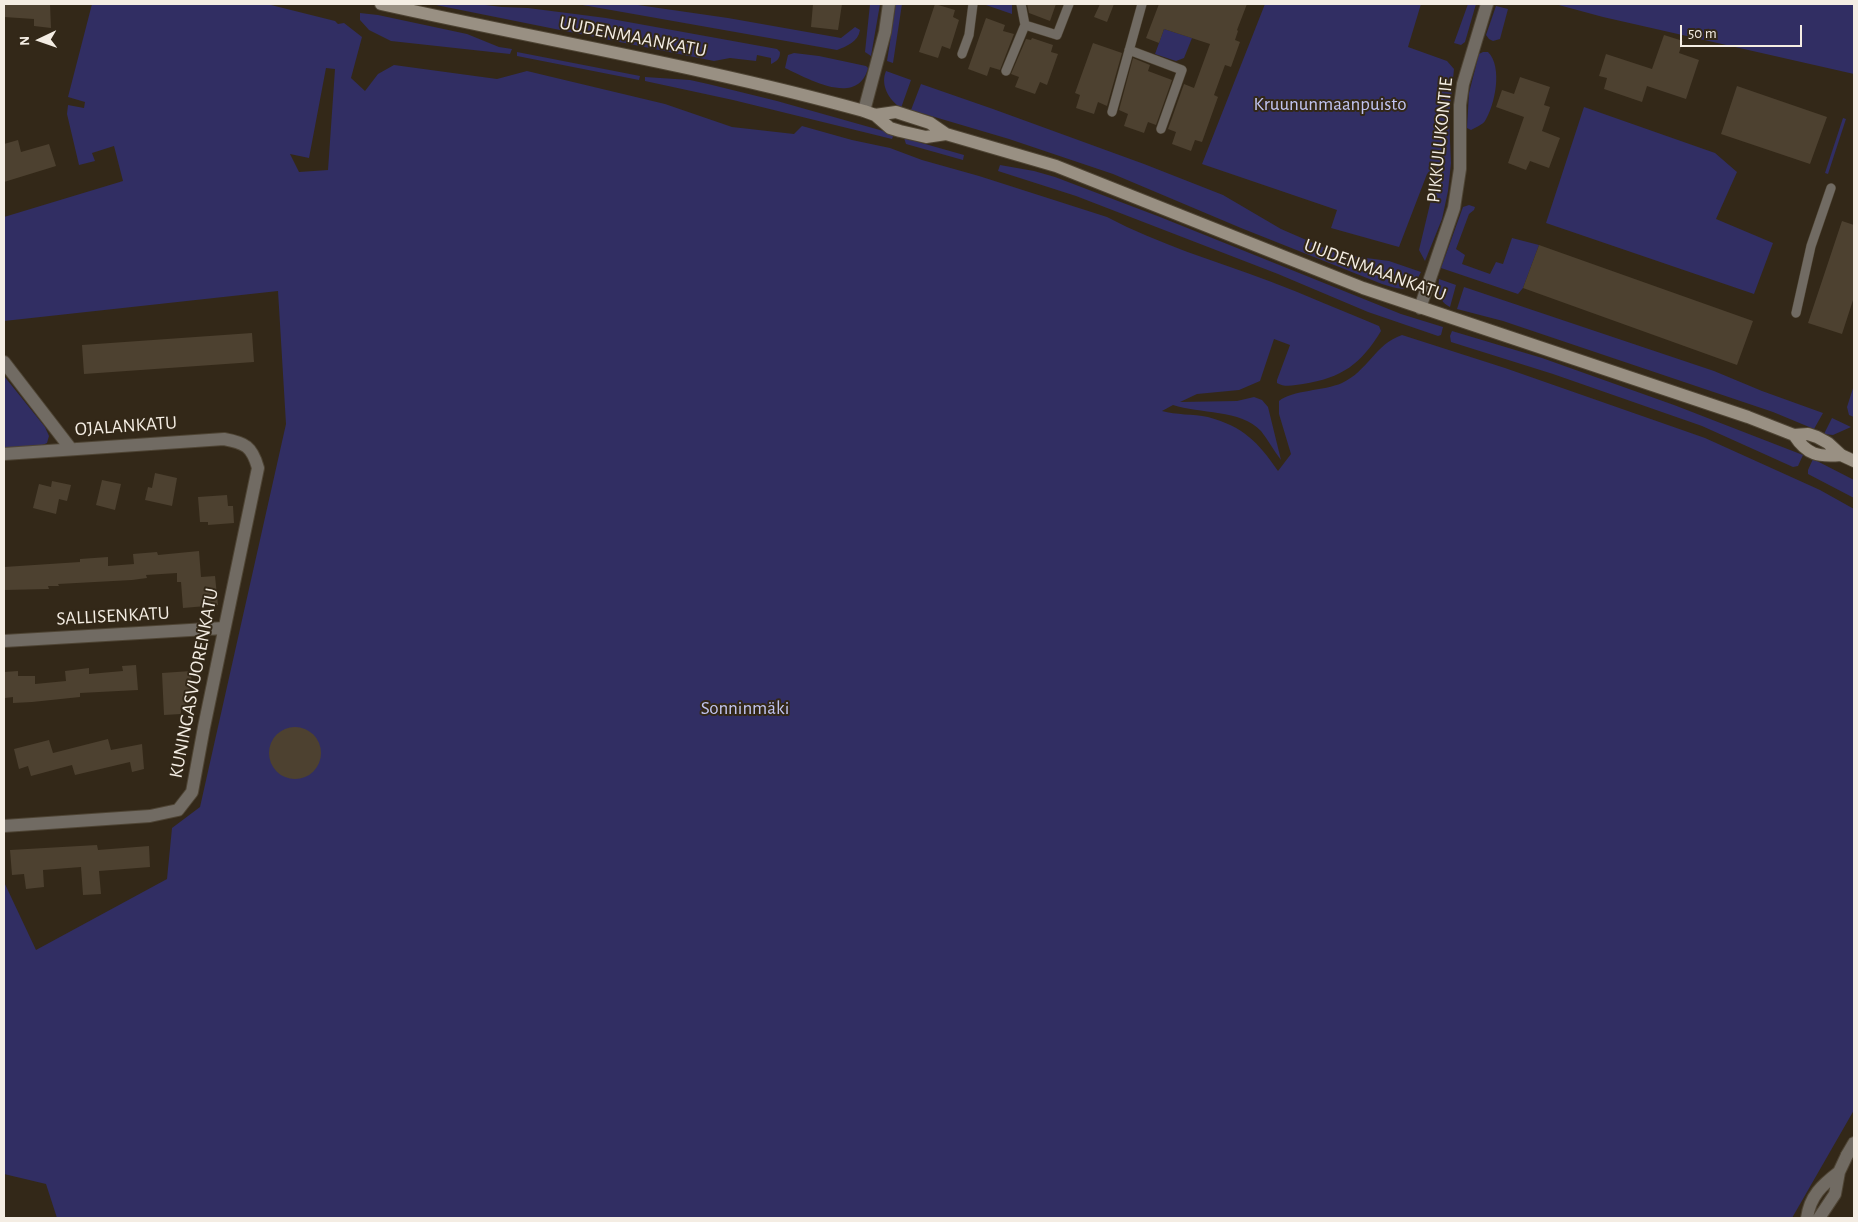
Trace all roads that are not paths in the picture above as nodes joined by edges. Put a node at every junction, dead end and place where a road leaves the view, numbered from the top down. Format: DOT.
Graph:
graph roads {
  1 [pos="381,4"];
  2 [pos="889,4"];
  3 [pos="973,4"];
  4 [pos="1021,4"];
  5 [pos="1069,4"];
  6 [pos="1142,4"];
  7 [pos="1487,4"];
  8 [pos="1025,25"];
  9 [pos="1129,50"];
  10 [pos="962,54"];
  11 [pos="1006,71"];
  12 [pos="1112,112"];
  13 [pos="869,113"];
  14 [pos="1161,129"];
  15 [pos="1831,188"];
  16 [pos="1420,308"];
  17 [pos="1796,313"];
  18 [pos="4,362"];
  19 [pos="249,448"];
  20 [pos="71,449"];
  21 [pos="4,454"];
  22 [pos="1850,457"];
  23 [pos="224,628"];
  24 [pos="4,641"];
  25 [pos="4,826"];
  26 [pos="1854,1142"];
  27 [pos="1851,1157"];
  28 [pos="1839,1172"];
  29 [pos="1807,1218"];
  30 [pos="1819,1218"];
  1 -- 13 [label="main road, UUDENMAANKATU"];
  2 -- 13 [label="street"];
  3 -- 10 [label="lane"];
  4 -- 8 [label="lane"];
  5 -- 8 [label="lane"];
  6 -- 9 [label="lane"];
  7 -- 16 [label="street, PIKKULUKONTIE"];
  8 -- 11 [label="lane"];
  9 -- 12 [label="lane"];
  9 -- 14 [label="lane"];
  13 -- 16 [label="main road, UUDENMAANKATU"];
  15 -- 17 [label="lane"];
  16 -- 22 [label="main road, UUDENMAANKATU"];
  18 -- 20 [label="street"];
  19 -- 20 [label="street, OJALANKATU"];
  19 -- 23 [label="street, KUNINGASVUORENKATU"];
  20 -- 21 [label="street, OJALANKATU"];
  23 -- 24 [label="street, SALLISENKATU"];
  23 -- 25 [label="street, KUNINGASVUORENKATU"];
  26 -- 27 [label="street"];
  27 -- 28 [label="street"];
  28 -- 29 [label="street"];
  28 -- 30 [label="street"];
}
